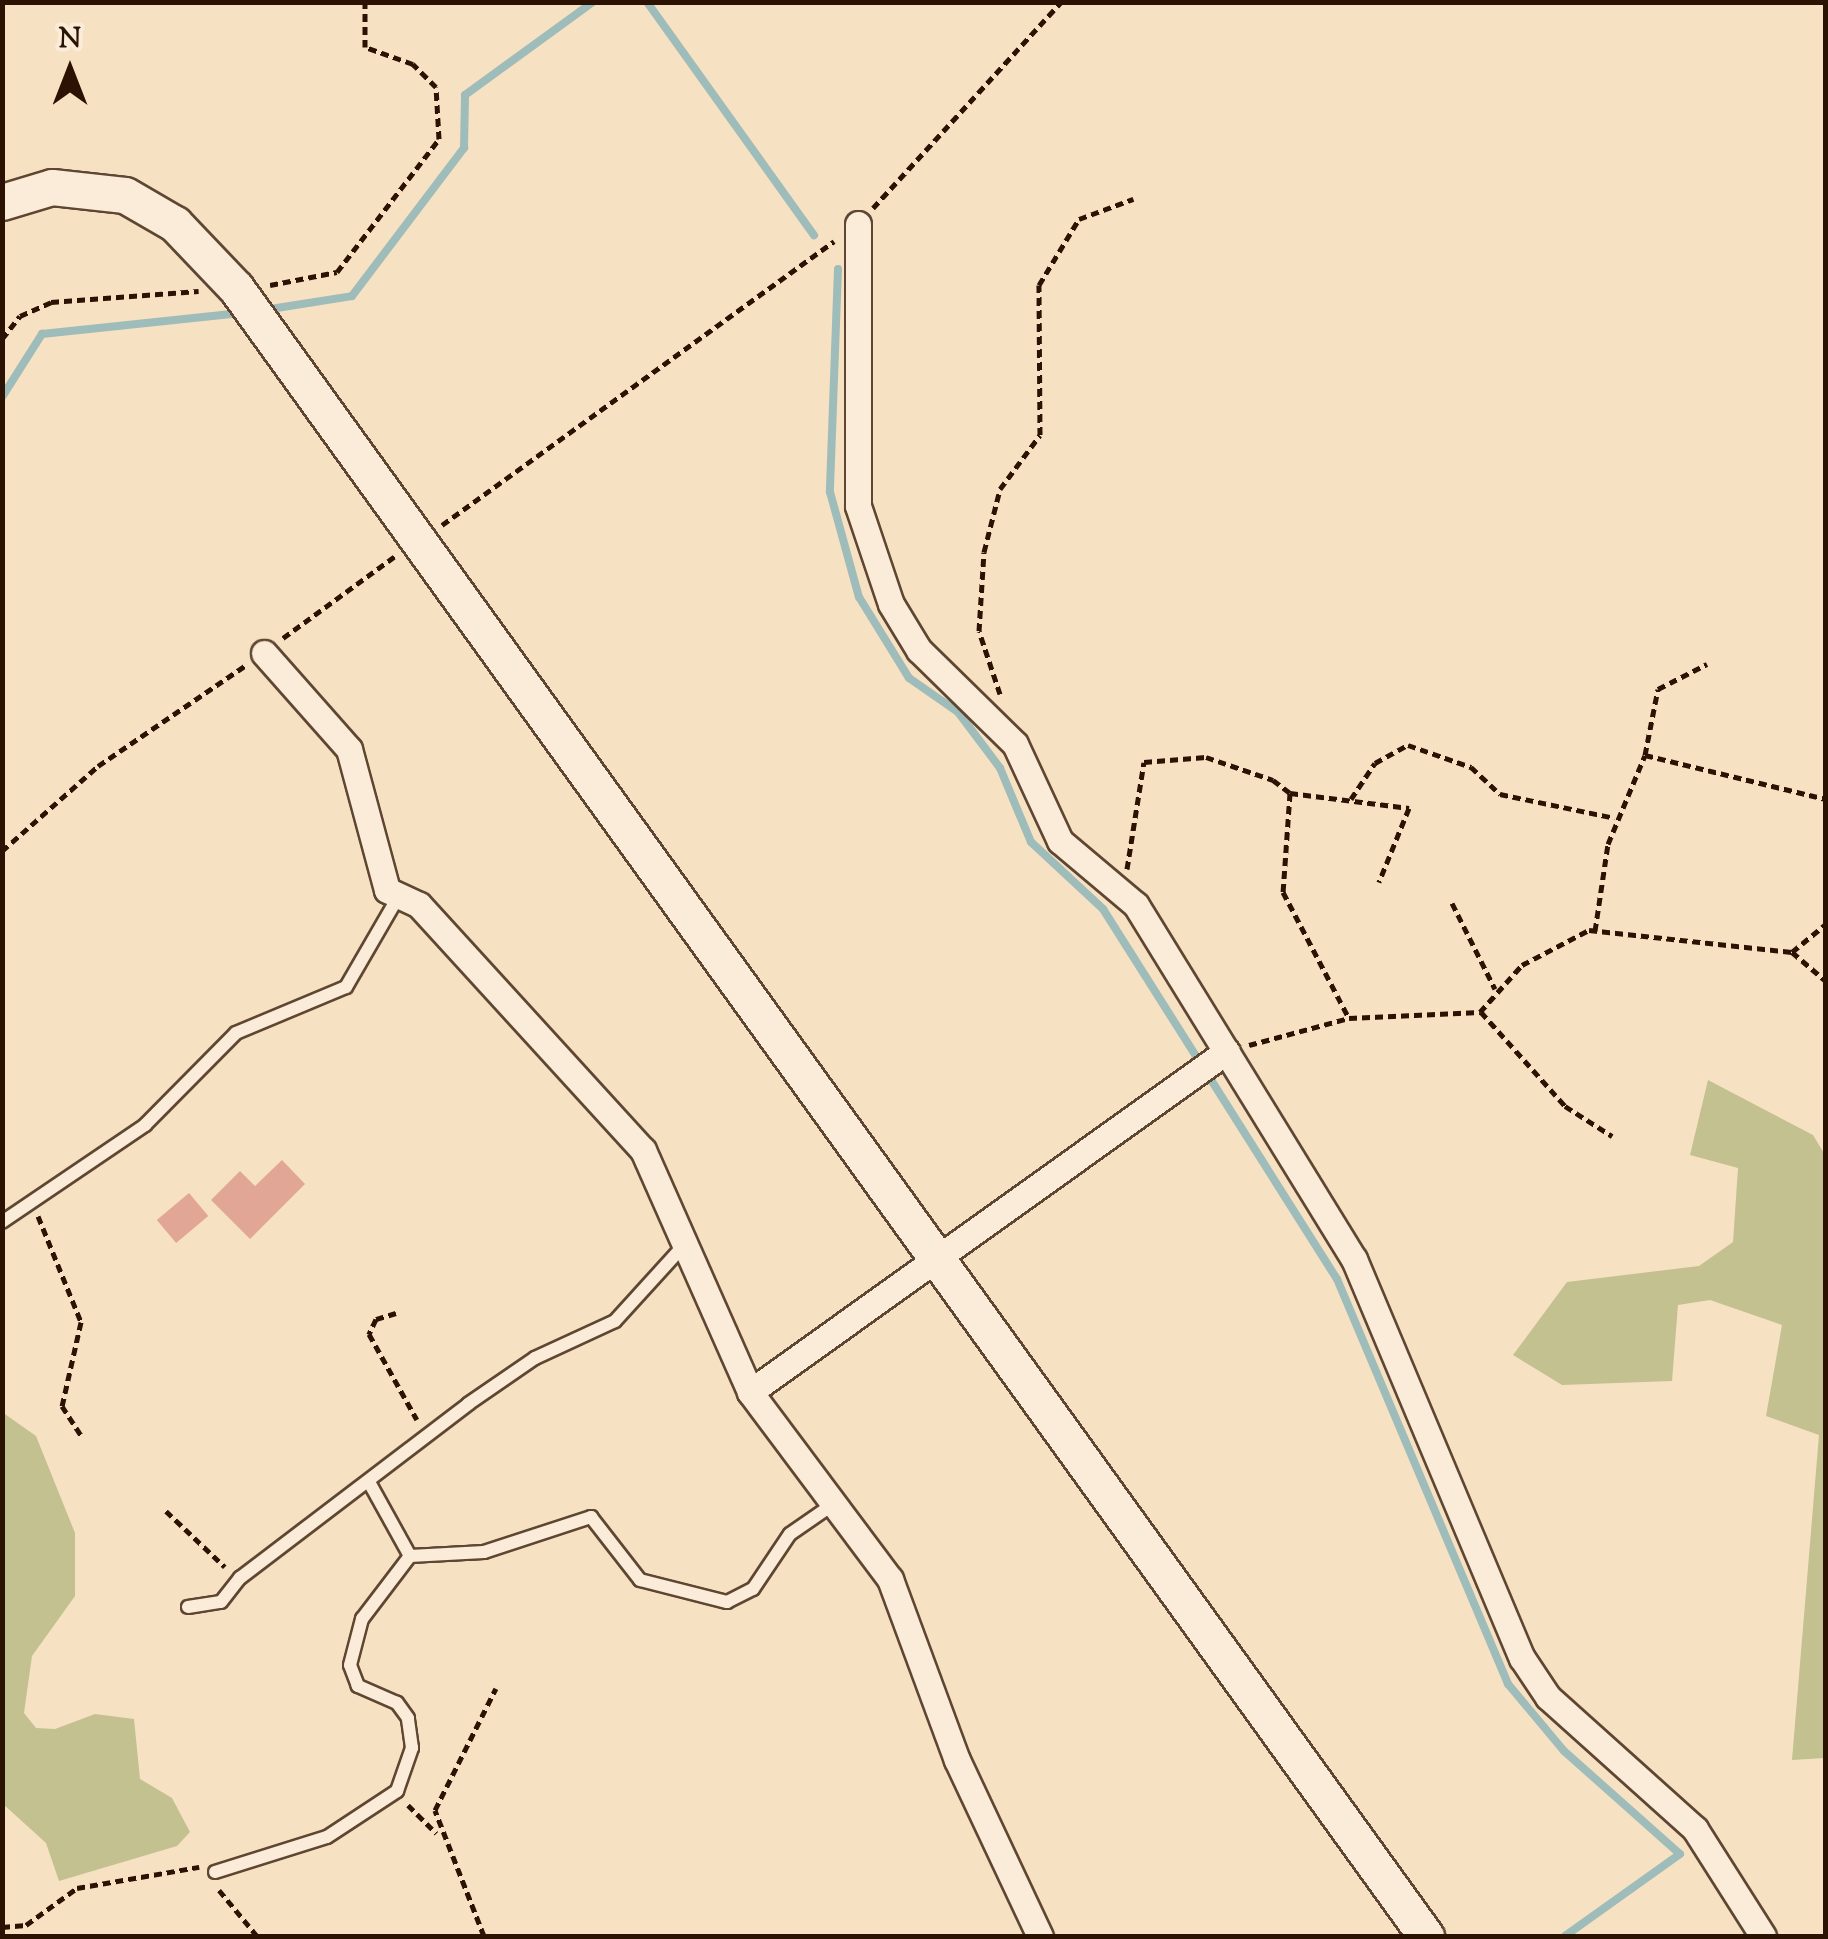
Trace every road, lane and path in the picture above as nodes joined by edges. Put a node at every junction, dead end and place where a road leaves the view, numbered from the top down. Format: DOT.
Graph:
graph roads {
  1 [pos="365,2"];
  2 [pos="1061,2"];
  3 [pos="1133,199"];
  4 [pos="2,202"];
  5 [pos="858,224"];
  6 [pos="236,288"];
  7 [pos="2,338"];
  8 [pos="418,542"];
  9 [pos="264,653"];
  10 [pos="1707,664"];
  11 [pos="1015,744"];
  12 [pos="1645,755"];
  13 [pos="1290,794"];
  14 [pos="1351,799"];
  15 [pos="1826,799"];
  16 [pos="1616,818"];
  17 [pos="2,851"];
  18 [pos="1380,882"];
  19 [pos="1118,884"];
  20 [pos="397,899"];
  21 [pos="1452,902"];
  22 [pos="1826,924"];
  23 [pos="1595,931"];
  24 [pos="1792,952"];
  25 [pos="1826,981"];
  26 [pos="1496,990"];
  27 [pos="1480,1012"];
  28 [pos="1349,1018"];
  29 [pos="1222,1056"];
  30 [pos="1612,1136"];
  31 [pos="30,1202"];
  32 [pos="2,1222"];
  33 [pos="686,1242"];
  34 [pos="938,1263"];
  35 [pos="396,1312"];
  36 [pos="750,1392"];
  37 [pos="429,1433"];
  38 [pos="82,1435"];
  39 [pos="369,1482"];
  40 [pos="832,1505"];
  41 [pos="166,1511"];
  42 [pos="410,1556"];
  43 [pos="240,1578"];
  44 [pos="188,1607"];
  45 [pos="496,1688"];
  46 [pos="398,1791"];
  47 [pos="438,1835"];
  48 [pos="215,1872"];
  49 [pos="2,1927"];
  50 [pos="257,1936"];
  51 [pos="484,1936"];
  52 [pos="1040,1936"];
  53 [pos="1426,1936"];
  54 [pos="1763,1936"];
  1 -- 6 [label="path"];
  2 -- 5 [label="path"];
  3 -- 11 [label="path"];
  4 -- 6 [label="street"];
  5 -- 8 [label="path"];
  5 -- 11 [label="street"];
  6 -- 7 [label="path"];
  6 -- 8 [label="street"];
  8 -- 9 [label="path"];
  8 -- 34 [label="street"];
  9 -- 17 [label="path"];
  9 -- 20 [label="street"];
  10 -- 12 [label="path"];
  11 -- 19 [label="street"];
  12 -- 15 [label="path"];
  12 -- 16 [label="path"];
  13 -- 14 [label="path"];
  13 -- 19 [label="path"];
  13 -- 28 [label="path"];
  14 -- 16 [label="path"];
  14 -- 18 [label="path"];
  16 -- 23 [label="path"];
  19 -- 29 [label="street"];
  20 -- 31 [label="lane"];
  20 -- 33 [label="street"];
  21 -- 26 [label="path"];
  22 -- 24 [label="path"];
  23 -- 24 [label="path"];
  23 -- 26 [label="path"];
  24 -- 25 [label="path"];
  26 -- 27 [label="path"];
  27 -- 28 [label="path"];
  27 -- 30 [label="path"];
  28 -- 29 [label="path"];
  29 -- 34 [label="street"];
  29 -- 54 [label="street"];
  31 -- 32 [label="lane"];
  31 -- 38 [label="path"];
  33 -- 36 [label="street"];
  33 -- 37 [label="lane"];
  34 -- 36 [label="street"];
  34 -- 53 [label="street"];
  35 -- 37 [label="path"];
  36 -- 40 [label="street"];
  37 -- 39 [label="lane"];
  39 -- 42 [label="lane"];
  39 -- 43 [label="lane"];
  40 -- 42 [label="lane"];
  40 -- 52 [label="street"];
  41 -- 43 [label="path"];
  42 -- 46 [label="lane"];
  43 -- 44 [label="lane"];
  45 -- 47 [label="path"];
  46 -- 47 [label="path"];
  46 -- 48 [label="lane"];
  47 -- 51 [label="path"];
  48 -- 49 [label="path"];
  48 -- 50 [label="path"];
}
